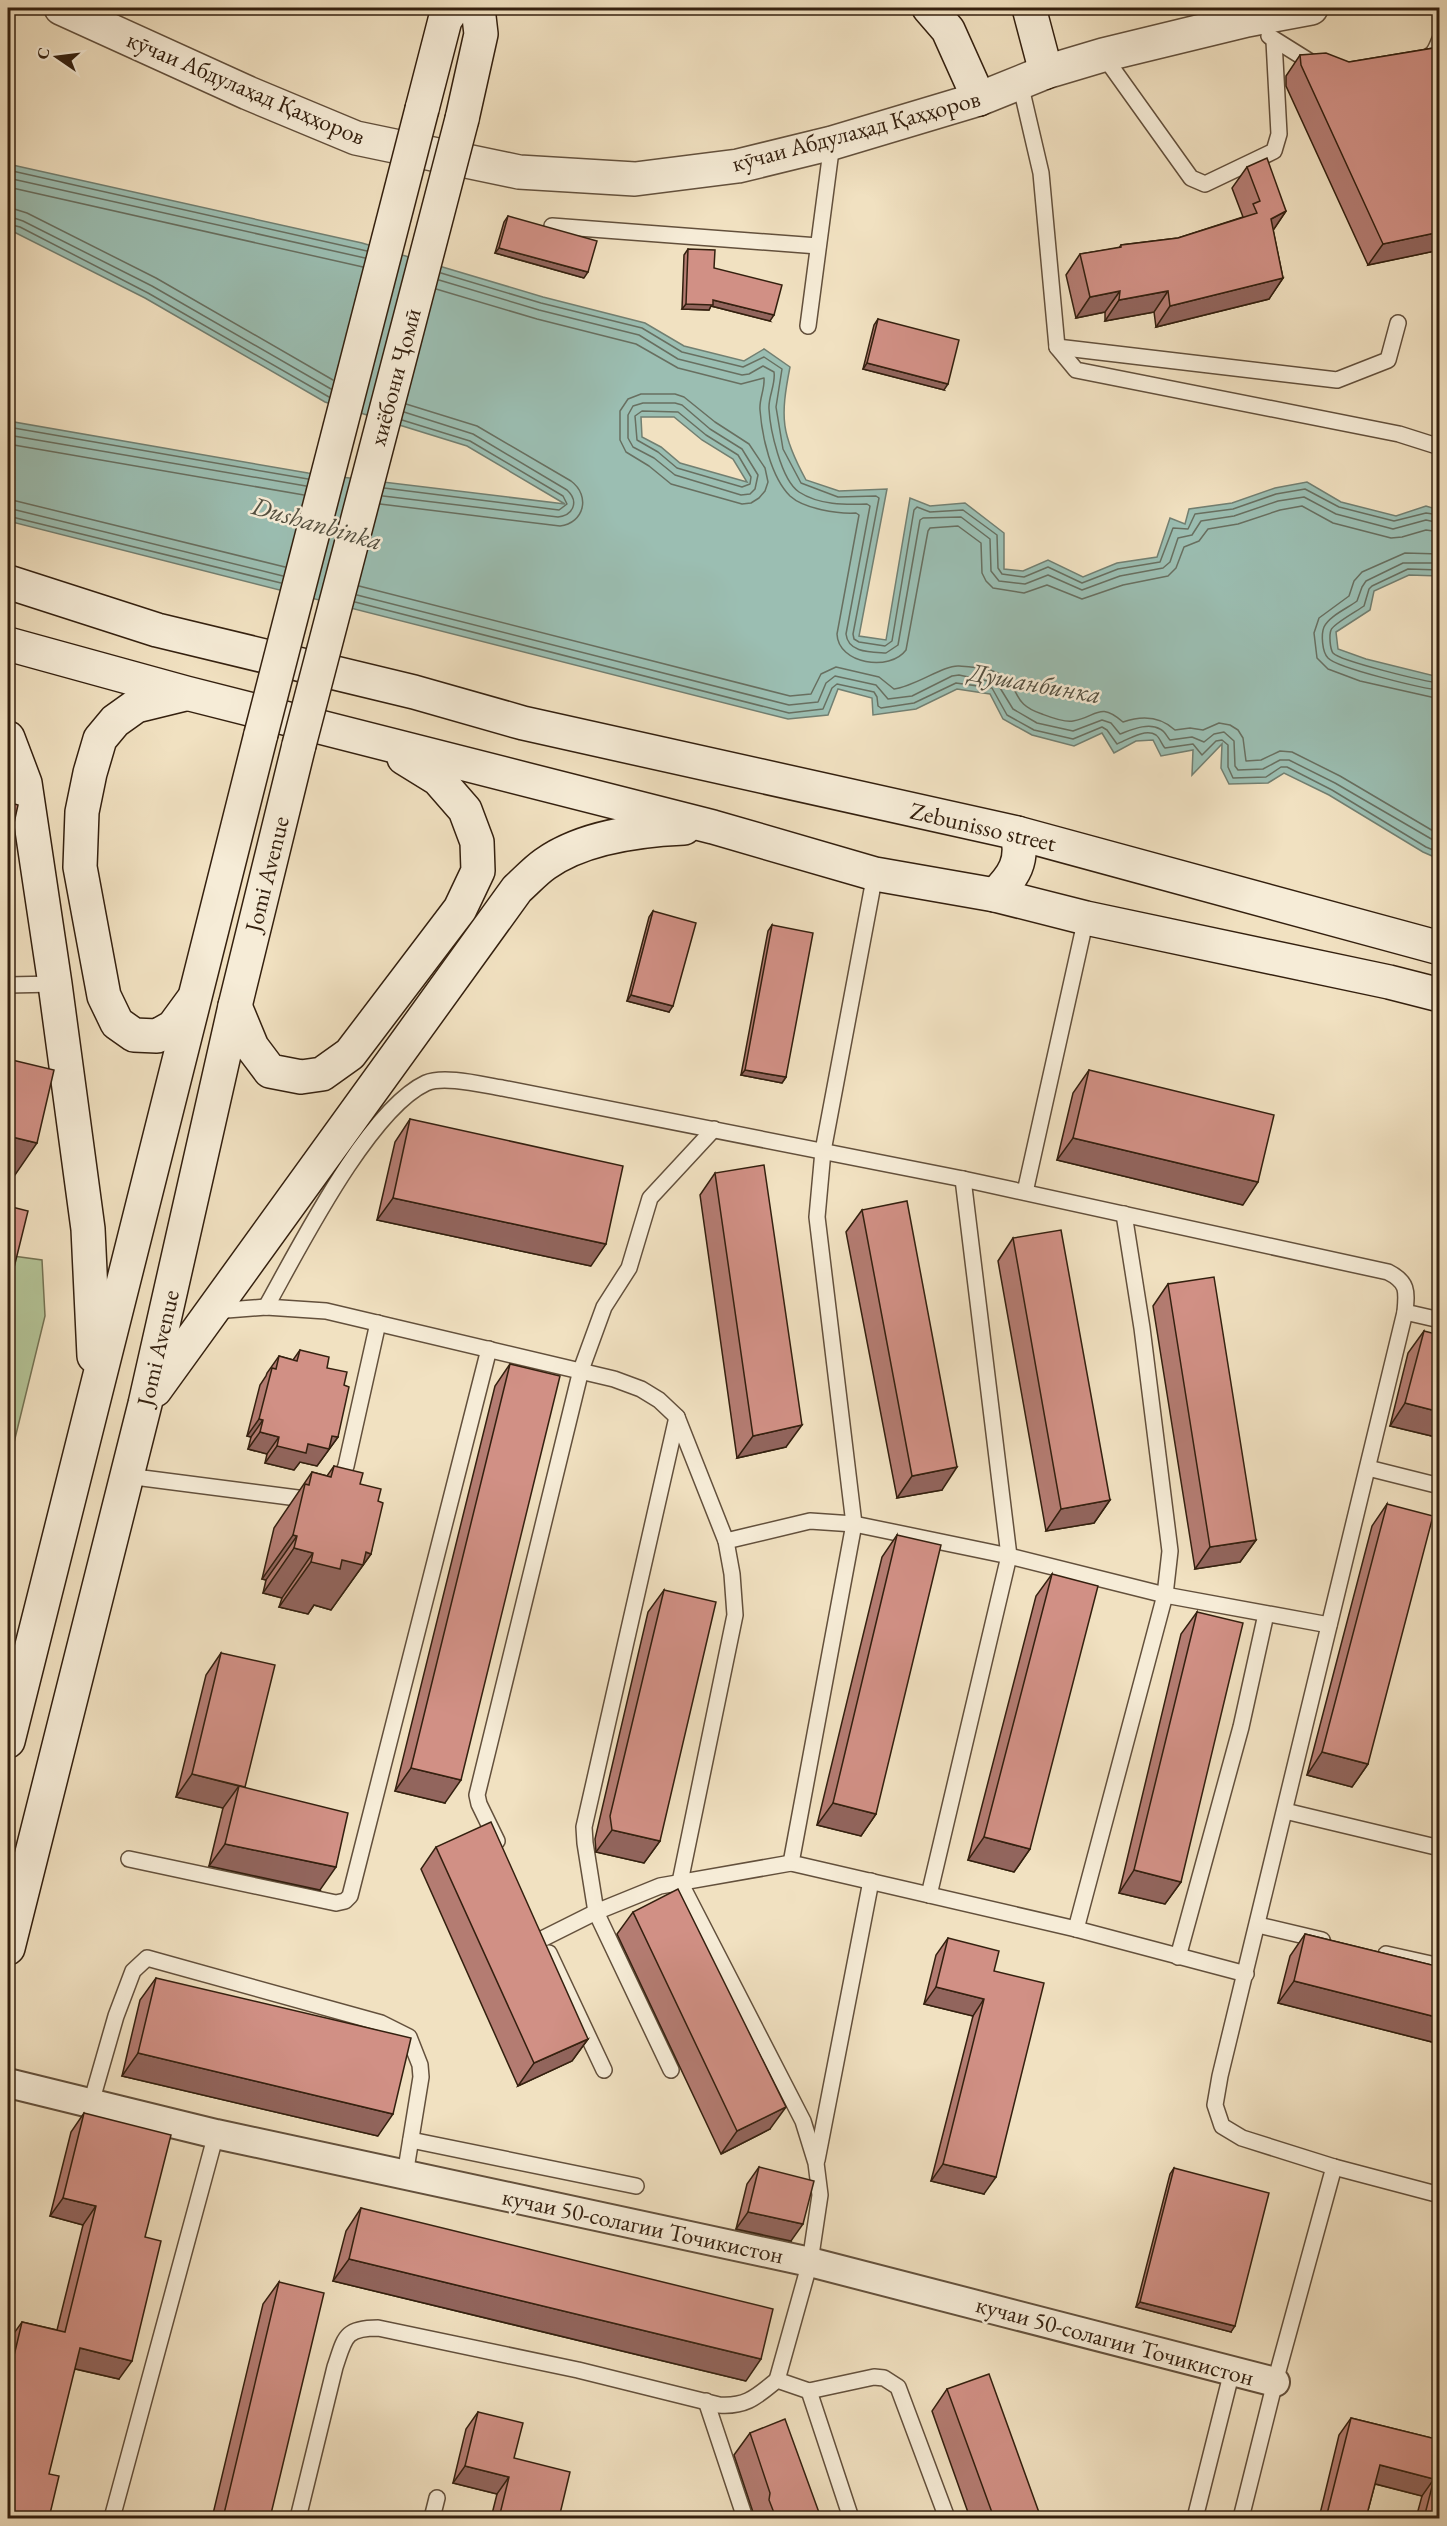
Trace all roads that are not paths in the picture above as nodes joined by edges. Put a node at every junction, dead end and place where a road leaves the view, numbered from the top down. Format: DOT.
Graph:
graph roads {
  1 [pos="61,8"];
  2 [pos="500,8"];
  3 [pos="929,8"];
  4 [pos="1029,8"];
  5 [pos="1311,8"];
  6 [pos="447,12"];
  7 [pos="1247,20"];
  8 [pos="479,21"];
  9 [pos="1440,39"];
  10 [pos="1274,41"];
  11 [pos="1103,55"];
  12 [pos="1412,60"];
  13 [pos="1333,72"];
  14 [pos="1033,78"];
  15 [pos="979,99"];
  16 [pos="832,143"];
  17 [pos="552,226"];
  18 [pos="818,246"];
  19 [pos="1398,323"];
  20 [pos="808,326"];
  21 [pos="1057,347"];
  22 [pos="1440,447"];
  23 [pos="8,582"];
  24 [pos="8,644"];
  25 [pos="186,693"];
  26 [pos="261,734"];
  27 [pos="8,738"];
  28 [pos="379,742"];
  29 [pos="299,745"];
  30 [pos="713,827"];
  31 [pos="1017,833"];
  32 [pos="875,874"];
  33 [pos="994,895"];
  34 [pos="1086,918"];
  35 [pos="1440,948"];
  36 [pos="55,984"];
  37 [pos="8,985"];
  38 [pos="1440,995"];
  39 [pos="194,999"];
  40 [pos="235,1006"];
  41 [pos="714,1129"];
  42 [pos="823,1151"];
  43 [pos="963,1179"];
  44 [pos="1024,1192"];
  45 [pos="1124,1214"];
  46 [pos="266,1307"];
  47 [pos="211,1311"];
  48 [pos="1405,1312"];
  49 [pos="1440,1320"];
  50 [pos="378,1323"];
  51 [pos="489,1349"];
  52 [pos="581,1370"];
  53 [pos="95,1392"];
  54 [pos="145,1404"];
  55 [pos="676,1418"];
  56 [pos="1368,1468"];
  57 [pos="127,1476"];
  58 [pos="1440,1486"];
  59 [pos="854,1524"];
  60 [pos="726,1541"];
  61 [pos="1009,1556"];
  62 [pos="1164,1595"];
  63 [pos="1266,1614"];
  64 [pos="1329,1625"];
  65 [pos="8,1741"];
  66 [pos="1285,1811"];
  67 [pos="1440,1848"];
  68 [pos="503,1856"];
  69 [pos="129,1859"];
  70 [pos="791,1863"];
  71 [pos="871,1881"];
  72 [pos="680,1882"];
  73 [pos="929,1895"];
  74 [pos="596,1912"];
  75 [pos="1258,1925"];
  76 [pos="1076,1929"];
  77 [pos="1337,1943"];
  78 [pos="8,1948"];
  79 [pos="1371,1951"];
  80 [pos="1178,1958"];
  81 [pos="1440,1966"];
  82 [pos="1246,1974"];
  83 [pos="604,2070"];
  84 [pos="670,2070"];
  85 [pos="8,2083"];
  86 [pos="91,2103"];
  87 [pos="216,2134"];
  88 [pos="411,2140"];
  89 [pos="816,2163"];
  90 [pos="1334,2167"];
  91 [pos="405,2175"];
  92 [pos="636,2186"];
  93 [pos="1440,2194"];
  94 [pos="810,2262"];
  95 [pos="1232,2371"];
  96 [pos="777,2380"];
  97 [pos="1275,2382"];
  98 [pos="810,2391"];
  99 [pos="706,2401"];
  100 [pos="437,2498"];
  101 [pos="112,2518"];
  102 [pos="298,2518"];
  103 [pos="432,2518"];
  104 [pos="745,2518"];
  105 [pos="850,2518"];
  106 [pos="947,2518"];
  107 [pos="1195,2518"];
  108 [pos="1241,2518"];
  1 -- 16 [label="main road, кӯчаи Абдулаҳад Қаҳҳоров"];
  2 -- 8 [label="main road"];
  3 -- 15 [label="main road"];
  4 -- 14 [label="main road"];
  5 -- 7 [label="main road, кӯчаи Абдулаҳад Қаҳҳоров"];
  6 -- 26 [label="main road, хиёбони Ҷомӣ, bridge"];
  7 -- 10 [label="lane"];
  7 -- 11 [label="main road, кӯчаи Абдулаҳад Қаҳҳоров"];
  8 -- 29 [label="main road, хиёбони Ҷомӣ, bridge"];
  9 -- 12 [label="lane"];
  10 -- 11 [label="lane"];
  10 -- 13 [label="lane"];
  11 -- 14 [label="main road, кӯчаи Абдулаҳад Қаҳҳоров"];
  14 -- 15 [label="main road, кӯчаи Абдулаҳад Қаҳҳоров"];
  14 -- 21 [label="lane"];
  15 -- 16 [label="main road, кӯчаи Абдулаҳад Қаҳҳоров"];
  16 -- 18 [label="lane"];
  17 -- 18 [label="lane"];
  18 -- 20 [label="lane"];
  19 -- 21 [label="lane"];
  21 -- 22 [label="lane"];
  23 -- 31 [label="main road, Zebunisso street"];
  24 -- 25 [label="main road"];
  25 -- 28 [label="main road"];
  25 -- 39 [label="main road"];
  26 -- 39 [label="main road, Jomi Avenue"];
  27 -- 36 [label="main road"];
  28 -- 30 [label="main road"];
  28 -- 40 [label="main road"];
  29 -- 40 [label="main road, Jomi Avenue"];
  30 -- 32 [label="main road"];
  30 -- 47 [label="main road"];
  31 -- 33 [label="main road"];
  31 -- 35 [label="main road, Zebunisso street"];
  32 -- 33 [label="main road"];
  32 -- 42 [label="lane"];
  33 -- 34 [label="main road"];
  34 -- 38 [label="main road"];
  34 -- 44 [label="lane"];
  36 -- 37 [label="lane"];
  36 -- 53 [label="main road"];
  39 -- 53 [label="main road, Jomi Avenue"];
  40 -- 54 [label="main road, Jomi Avenue"];
  41 -- 42 [label="lane"];
  41 -- 46 [label="lane"];
  41 -- 52 [label="lane"];
  42 -- 43 [label="lane"];
  42 -- 59 [label="lane"];
  43 -- 44 [label="lane"];
  43 -- 61 [label="lane"];
  44 -- 45 [label="lane"];
  45 -- 48 [label="lane"];
  45 -- 62 [label="lane"];
  46 -- 47 [label="lane"];
  46 -- 50 [label="lane"];
  47 -- 54 [label="main road"];
  48 -- 49 [label="lane"];
  48 -- 56 [label="lane"];
  50 -- 51 [label="lane"];
  50 -- 57 [label="lane"];
  51 -- 52 [label="lane"];
  51 -- 69 [label="lane"];
  52 -- 55 [label="lane"];
  52 -- 68 [label="lane"];
  53 -- 65 [label="main road, Jomi Avenue"];
  54 -- 57 [label="main road, Jomi Avenue"];
  55 -- 60 [label="lane"];
  55 -- 74 [label="lane"];
  56 -- 58 [label="lane"];
  56 -- 64 [label="lane"];
  57 -- 78 [label="main road, Jomi Avenue"];
  59 -- 60 [label="lane"];
  59 -- 61 [label="lane"];
  59 -- 70 [label="lane"];
  60 -- 72 [label="lane"];
  61 -- 62 [label="lane"];
  61 -- 73 [label="lane"];
  62 -- 63 [label="lane"];
  62 -- 76 [label="lane"];
  63 -- 64 [label="lane"];
  63 -- 80 [label="lane"];
  64 -- 66 [label="lane"];
  66 -- 67 [label="lane"];
  66 -- 75 [label="lane"];
  70 -- 71 [label="lane"];
  70 -- 72 [label="lane"];
  71 -- 73 [label="lane"];
  71 -- 89 [label="lane"];
  72 -- 74 [label="lane"];
  72 -- 89 [label="lane"];
  73 -- 76 [label="lane"];
  74 -- 83 [label="lane"];
  74 -- 84 [label="lane"];
  75 -- 77 [label="lane"];
  75 -- 82 [label="lane"];
  76 -- 80 [label="lane"];
  79 -- 81 [label="lane"];
  80 -- 82 [label="lane"];
  82 -- 90 [label="lane"];
  85 -- 86 [label="street, кучаи 50-солагии Точикистон"];
  86 -- 87 [label="street, кучаи 50-солагии Точикистон"];
  86 -- 88 [label="lane"];
  87 -- 91 [label="street, кучаи 50-солагии Точикистон"];
  87 -- 101 [label="lane"];
  88 -- 91 [label="lane"];
  88 -- 92 [label="lane"];
  89 -- 94 [label="lane"];
  90 -- 93 [label="lane"];
  90 -- 97 [label="lane"];
  91 -- 94 [label="street, кучаи 50-солагии Точикистон"];
  94 -- 95 [label="street, кучаи 50-солагии Точикистон"];
  94 -- 96 [label="lane"];
  95 -- 97 [label="street, кучаи 50-солагии Точикистон"];
  95 -- 107 [label="lane"];
  96 -- 98 [label="lane"];
  96 -- 99 [label="lane"];
  97 -- 108 [label="lane"];
  98 -- 105 [label="lane"];
  98 -- 106 [label="lane"];
  99 -- 102 [label="lane"];
  99 -- 104 [label="lane"];
  100 -- 103 [label="lane"];
}
